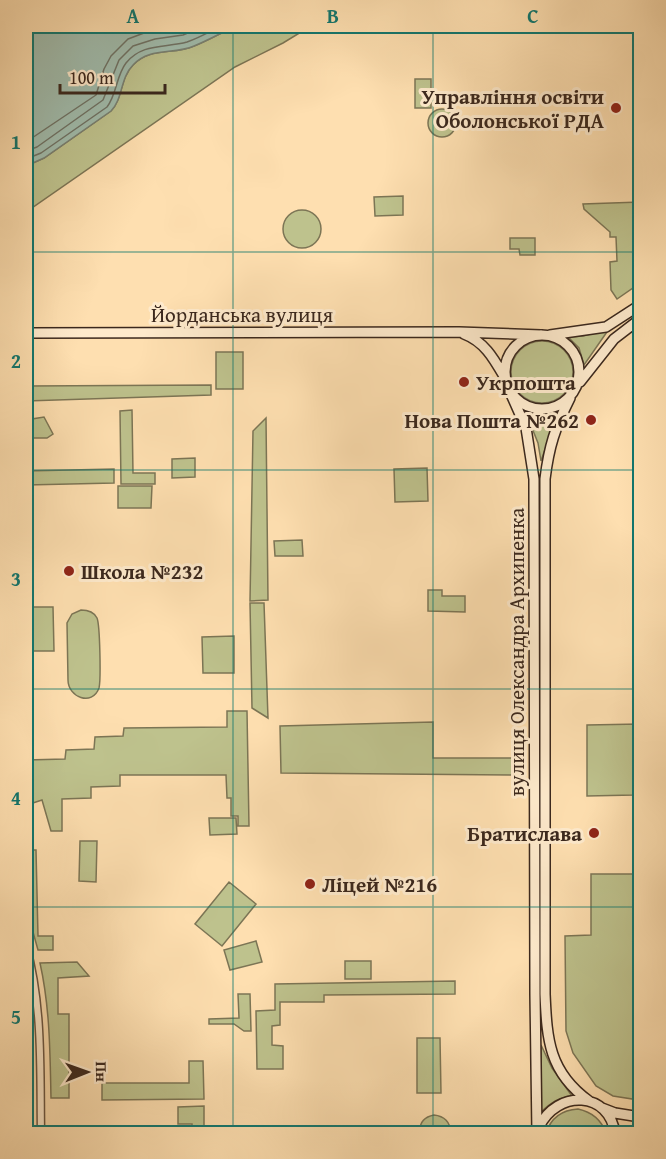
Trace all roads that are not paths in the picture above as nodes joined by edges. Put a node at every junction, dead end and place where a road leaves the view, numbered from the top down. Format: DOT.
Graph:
graph roads {
  1 [pos="640,305"];
  2 [pos="640,319"];
  3 [pos="459,332"];
  4 [pos="26,333"];
  5 [pos="544,335"];
  6 [pos="506,380"];
  7 [pos="577,387"];
  8 [pos="510,392"];
  9 [pos="570,398"];
  10 [pos="26,945"];
  11 [pos="589,1101"];
  12 [pos="601,1107"];
  13 [pos="640,1117"];
  14 [pos="537,1133"];
  15 [pos="41,1134"];
  16 [pos="615,1134"];
  1 -- 5 [label="main road, Йорданська вулиця"];
  2 -- 7 [label="main road"];
  3 -- 4 [label="main road, Йорданська вулиця"];
  3 -- 5 [label="main road, Йорданська вулиця"];
  3 -- 6 [label="main road"];
  5 -- 6 [label="main road"];
  5 -- 7 [label="main road"];
  6 -- 8 [label="main road"];
  7 -- 9 [label="main road"];
  8 -- 9 [label="main road"];
  8 -- 14 [label="main road, вулиця Олександра Архипенка"];
  9 -- 11 [label="main road, вулиця Олександра Архипенка"];
  10 -- 15 [label="street"];
  11 -- 12 [label="main road, вулиця Олександра Архипенка"];
  11 -- 14 [label="main road"];
  12 -- 13 [label="main road, вулиця Олександра Архипенка"];
  12 -- 16 [label="main road"];
}
